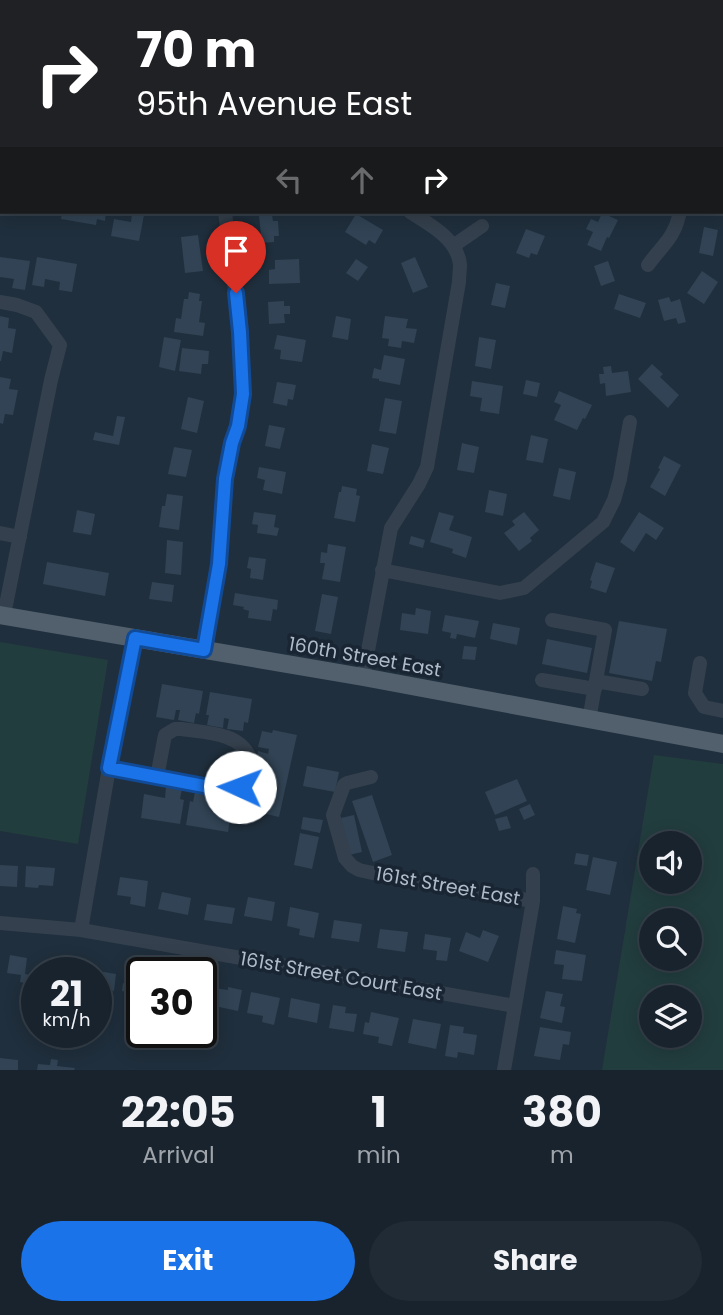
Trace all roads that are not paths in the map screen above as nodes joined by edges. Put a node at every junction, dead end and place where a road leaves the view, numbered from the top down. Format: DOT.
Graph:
graph roads {
  1 [pos="225,214"];
  2 [pos="413,214"];
  3 [pos="680,214"];
  4 [pos="482,226"];
  5 [pos="453,246"];
  6 [pos="648,265"];
  7 [pos="0,302"];
  8 [pos="631,422"];
  9 [pos="0,533"];
  10 [pos="20,537"];
  11 [pos="382,570"];
  12 [pos="2,615"];
  13 [pos="552,620"];
  14 [pos="135,638"];
  15 [pos="204,650"];
  16 [pos="700,663"];
  17 [pos="363,677"];
  18 [pos="542,680"];
  19 [pos="596,685"];
  20 [pos="642,689"];
  21 [pos="723,711"];
  22 [pos="589,720"];
  23 [pos="723,744"];
  24 [pos="109,768"];
  25 [pos="158,777"];
  26 [pos="371,777"];
  27 [pos="533,874"];
  28 [pos="534,901"];
  29 [pos="0,923"];
  30 [pos="81,930"];
  31 [pos="515,1006"];
  32 [pos="504,1070"];
  1 -- 15 [label="street"];
  2 -- 5 [label="street"];
  3 -- 6 [label="street"];
  4 -- 5 [label="street"];
  5 -- 11 [label="street"];
  7 -- 10 [label="street"];
  8 -- 11 [label="street"];
  9 -- 10 [label="street"];
  10 -- 12 [label="street"];
  11 -- 17 [label="street"];
  12 -- 14 [label="main road, 160th Street East"];
  13 -- 19 [label="street"];
  14 -- 15 [label="main road, 160th Street East"];
  14 -- 24 [label="street"];
  15 -- 17 [label="main road, 160th Street East"];
  16 -- 21 [label="street"];
  17 -- 22 [label="main road, 160th Street East"];
  18 -- 19 [label="street"];
  19 -- 20 [label="street"];
  19 -- 22 [label="street"];
  22 -- 23 [label="main road, 160th Street East"];
  24 -- 25 [label="street"];
  24 -- 30 [label="street"];
  25 -- 25 [label="street"];
  26 -- 28 [label="street, 161st Street East"];
  27 -- 28 [label="street"];
  28 -- 31 [label="street"];
  29 -- 30 [label="street, 161st Street Court East"];
  30 -- 31 [label="street, 161st Street Court East"];
  31 -- 32 [label="street"];
}
